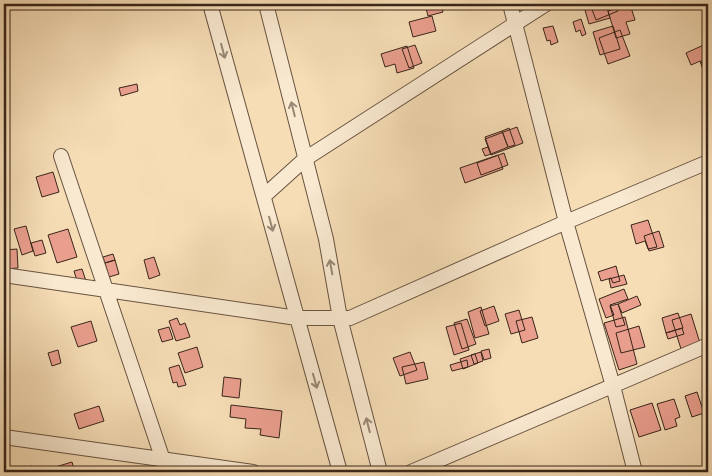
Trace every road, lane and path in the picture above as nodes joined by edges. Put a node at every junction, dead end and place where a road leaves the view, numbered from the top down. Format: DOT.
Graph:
graph roads {
  1 [pos="210,4"];
  2 [pos="266,4"];
  3 [pos="510,4"];
  4 [pos="546,4"];
  5 [pos="515,23"];
  6 [pos="61,156"];
  7 [pos="306,159"];
  8 [pos="708,162"];
  9 [pos="264,196"];
  10 [pos="566,222"];
  11 [pos="4,275"];
  12 [pos="106,290"];
  13 [pos="297,318"];
  14 [pos="340,318"];
  15 [pos="708,345"];
  16 [pos="613,386"];
  17 [pos="4,437"];
  18 [pos="165,466"];
  19 [pos="253,472"];
  20 [pos="340,472"];
  21 [pos="380,472"];
  22 [pos="411,472"];
  23 [pos="635,472"];
  1 -- 9 [label="street, one-way"];
  7 -- 2 [label="street, one-way"];
  3 -- 5 [label="street"];
  4 -- 5 [label="street"];
  5 -- 7 [label="street"];
  5 -- 10 [label="street"];
  6 -- 12 [label="street"];
  7 -- 9 [label="street"];
  14 -- 7 [label="street, one-way"];
  8 -- 10 [label="street"];
  9 -- 13 [label="street, one-way"];
  10 -- 14 [label="street"];
  10 -- 16 [label="street"];
  11 -- 12 [label="street"];
  12 -- 13 [label="street"];
  12 -- 18 [label="street"];
  13 -- 14 [label="street"];
  13 -- 20 [label="street, one-way"];
  21 -- 14 [label="street, one-way"];
  15 -- 16 [label="street"];
  16 -- 22 [label="street"];
  16 -- 23 [label="street"];
  17 -- 18 [label="street"];
  18 -- 19 [label="street"];
}
